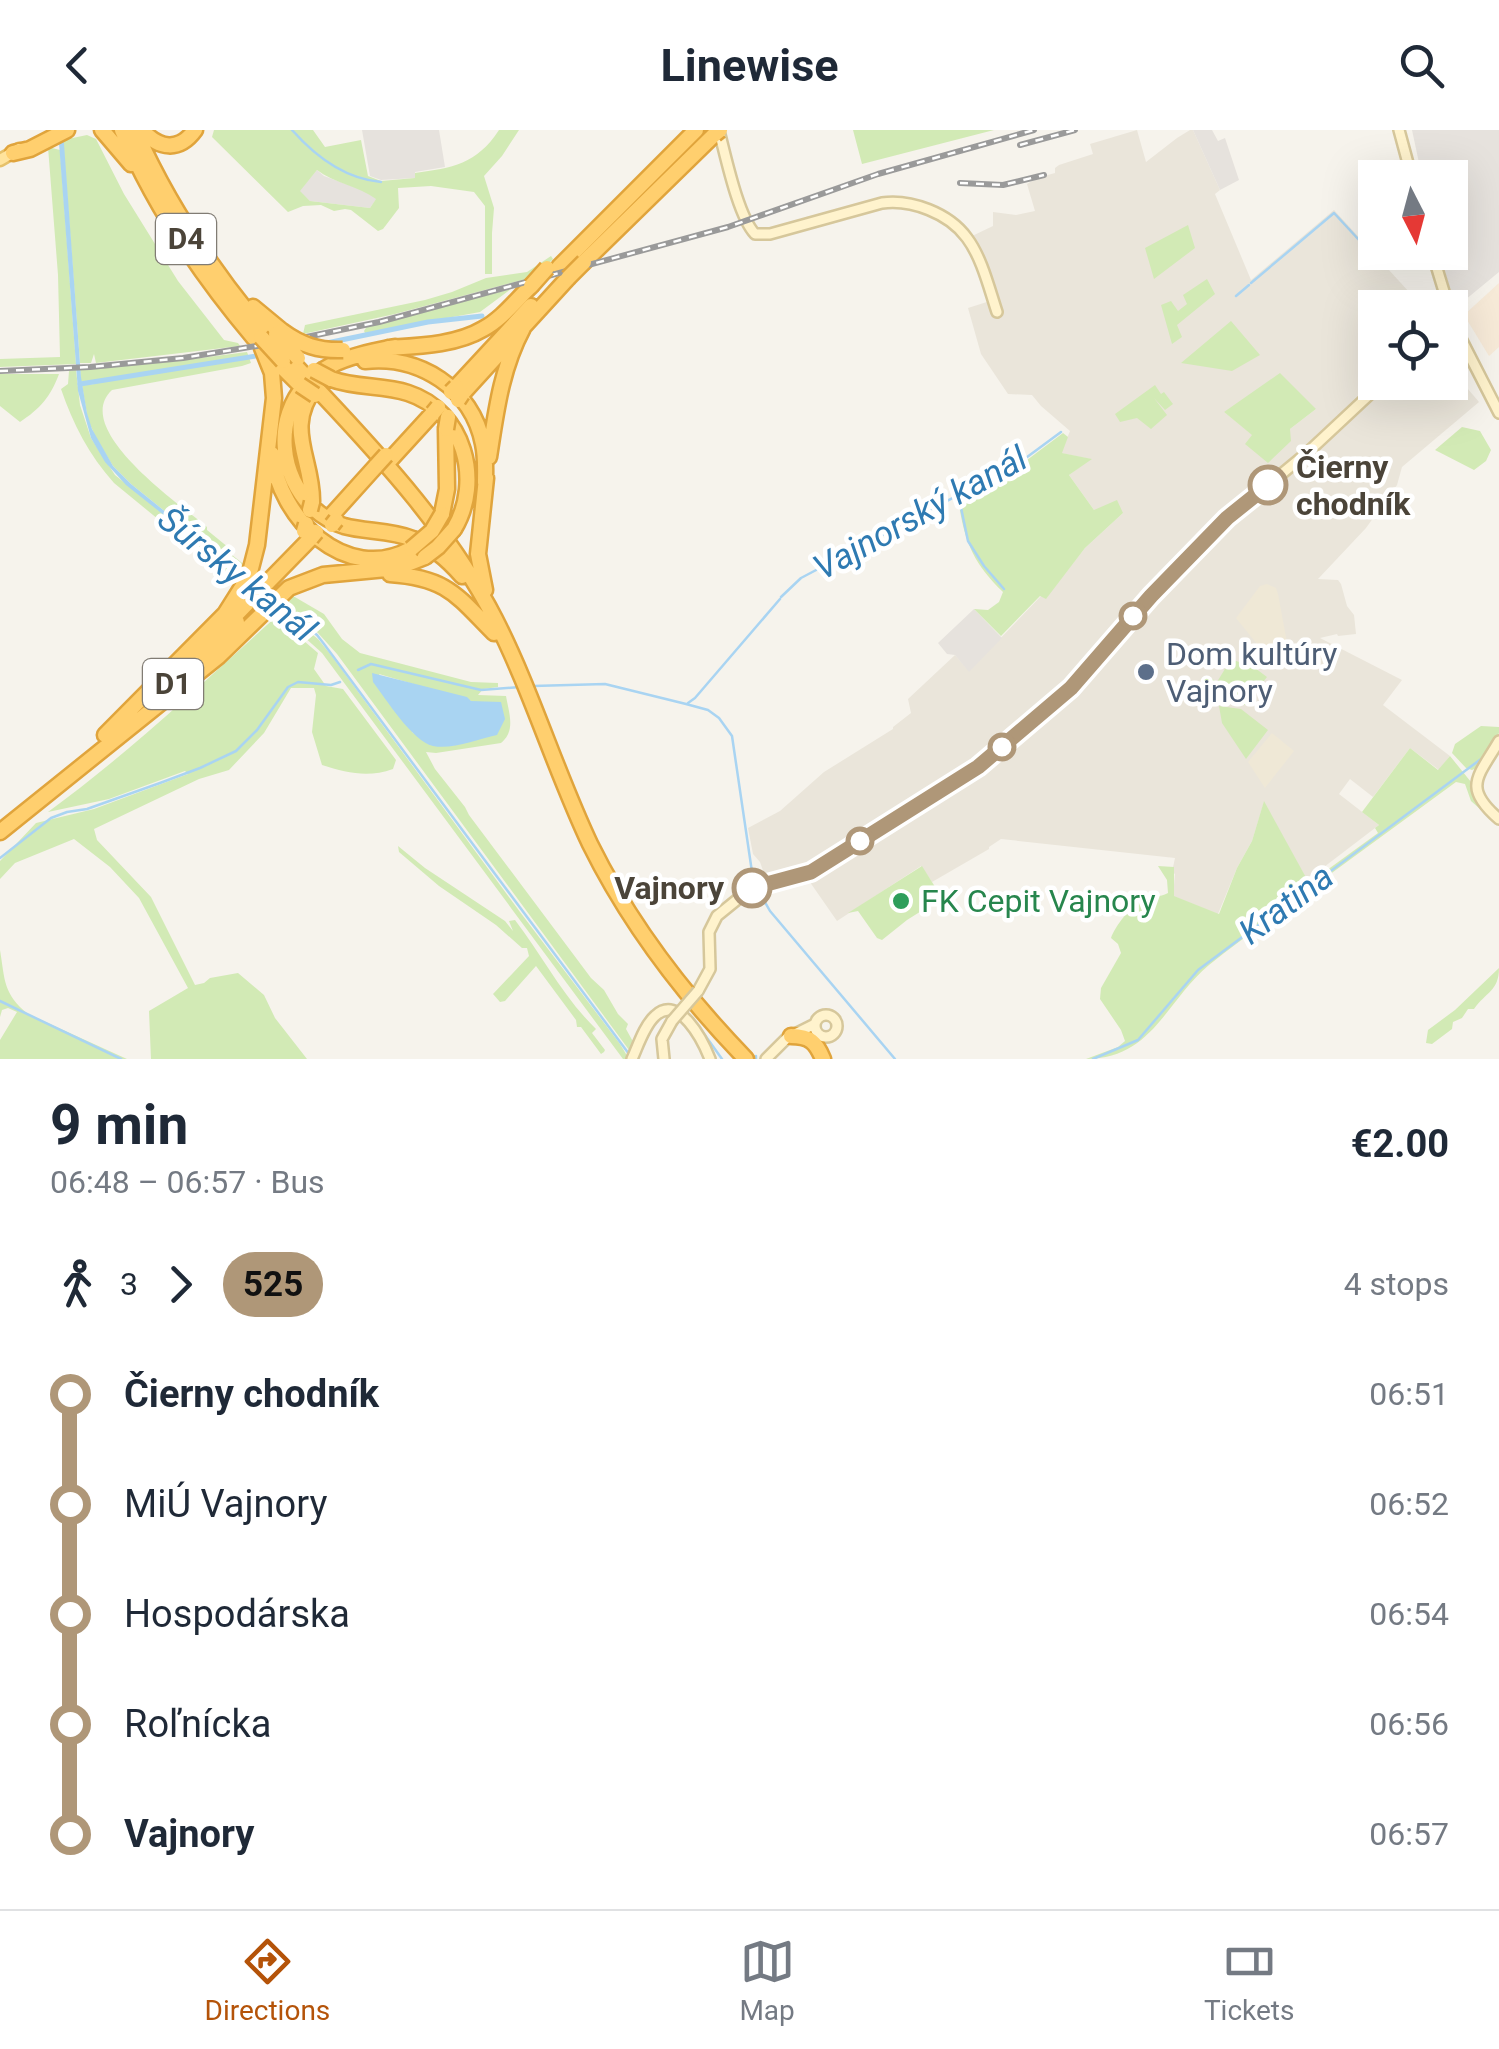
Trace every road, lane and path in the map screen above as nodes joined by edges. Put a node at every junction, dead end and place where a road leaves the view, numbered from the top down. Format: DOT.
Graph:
graph roads {
  1 [pos="102,130"];
  2 [pos="134,130"];
  3 [pos="195,130"];
  4 [pos="683,130"];
  5 [pos="696,130"];
  6 [pos="1398,130"];
  7 [pos="715,131"];
  8 [pos="57,132"];
  9 [pos="6,156"];
  10 [pos="1407,160"];
  11 [pos="155,197"];
  12 [pos="557,274"];
  13 [pos="542,307"];
  14 [pos="996,312"];
  15 [pos="522,328"];
  16 [pos="267,337"];
  17 [pos="395,348"];
  18 [pos="483,352"];
  19 [pos="1468,355"];
  20 [pos="284,361"];
  21 [pos="322,388"];
  22 [pos="454,391"];
  23 [pos="1364,400"];
  24 [pos="438,413"];
  25 [pos="1499,413"];
  26 [pos="271,423"];
  27 [pos="381,460"];
  28 [pos="485,484"];
  29 [pos="318,525"];
  30 [pos="418,553"];
  31 [pos="370,572"];
  32 [pos="281,582"];
  33 [pos="470,586"];
  34 [pos="249,606"];
  35 [pos="494,626"];
  36 [pos="1499,741"];
  37 [pos="1499,818"];
  38 [pos="0,822"];
  39 [pos="0,832"];
  40 [pos="821,1032"];
  41 [pos="797,1033"];
  42 [pos="634,1054"];
  43 [pos="664,1059"];
  44 [pos="710,1059"];
  45 [pos="742,1059"];
  46 [pos="766,1059"];
  47 [pos="825,1059"];
  1 -- 11 [label="highway"];
  2 -- 3 [label="highway"];
  2 -- 11 [label="highway"];
  2 -- 16 [label="highway, D4"];
  2 -- 16 [label="highway"];
  4 -- 12 [label="highway"];
  5 -- 12 [label="highway"];
  6 -- 10 [label="street"];
  7 -- 12 [label="highway"];
  7 -- 14 [label="street"];
  8 -- 9 [label="highway"];
  11 -- 16 [label="highway"];
  12 -- 13 [label="highway"];
  12 -- 17 [label="highway"];
  12 -- 18 [label="highway"];
  12 -- 18 [label="highway"];
  13 -- 15 [label="highway"];
  13 -- 18 [label="highway"];
  15 -- 22 [label="highway"];
  15 -- 28 [label="highway"];
  16 -- 17 [label="highway, bridge"];
  16 -- 20 [label="highway, D4, bridge"];
  17 -- 33 [label="highway"];
  18 -- 22 [label="highway"];
  19 -- 25 [label="street"];
  20 -- 21 [label="highway, D4"];
  20 -- 26 [label="highway"];
  21 -- 27 [label="highway, D4"];
  21 -- 30 [label="highway, bridge"];
  21 -- 33 [label="highway, D4"];
  22 -- 24 [label="highway"];
  23 -- 43 [label="street, bridge"];
  24 -- 27 [label="highway"];
  24 -- 30 [label="highway, bridge"];
  26 -- 30 [label="highway"];
  26 -- 34 [label="highway"];
  27 -- 29 [label="highway"];
  27 -- 35 [label="highway, D4"];
  28 -- 29 [label="highway"];
  28 -- 35 [label="highway"];
  29 -- 32 [label="highway"];
  30 -- 31 [label="highway"];
  31 -- 32 [label="highway"];
  31 -- 35 [label="highway"];
  32 -- 34 [label="highway, D1"];
  33 -- 35 [label="highway, D4"];
  34 -- 38 [label="highway, D1"];
  34 -- 39 [label="highway, D1"];
  35 -- 45 [label="highway, D4"];
  36 -- 37 [label="street"];
  40 -- 41 [label="street"];
  40 -- 47 [label="highway"];
  41 -- 46 [label="street"];
  41 -- 47 [label="highway"];
  42 -- 44 [label="street"];
}
